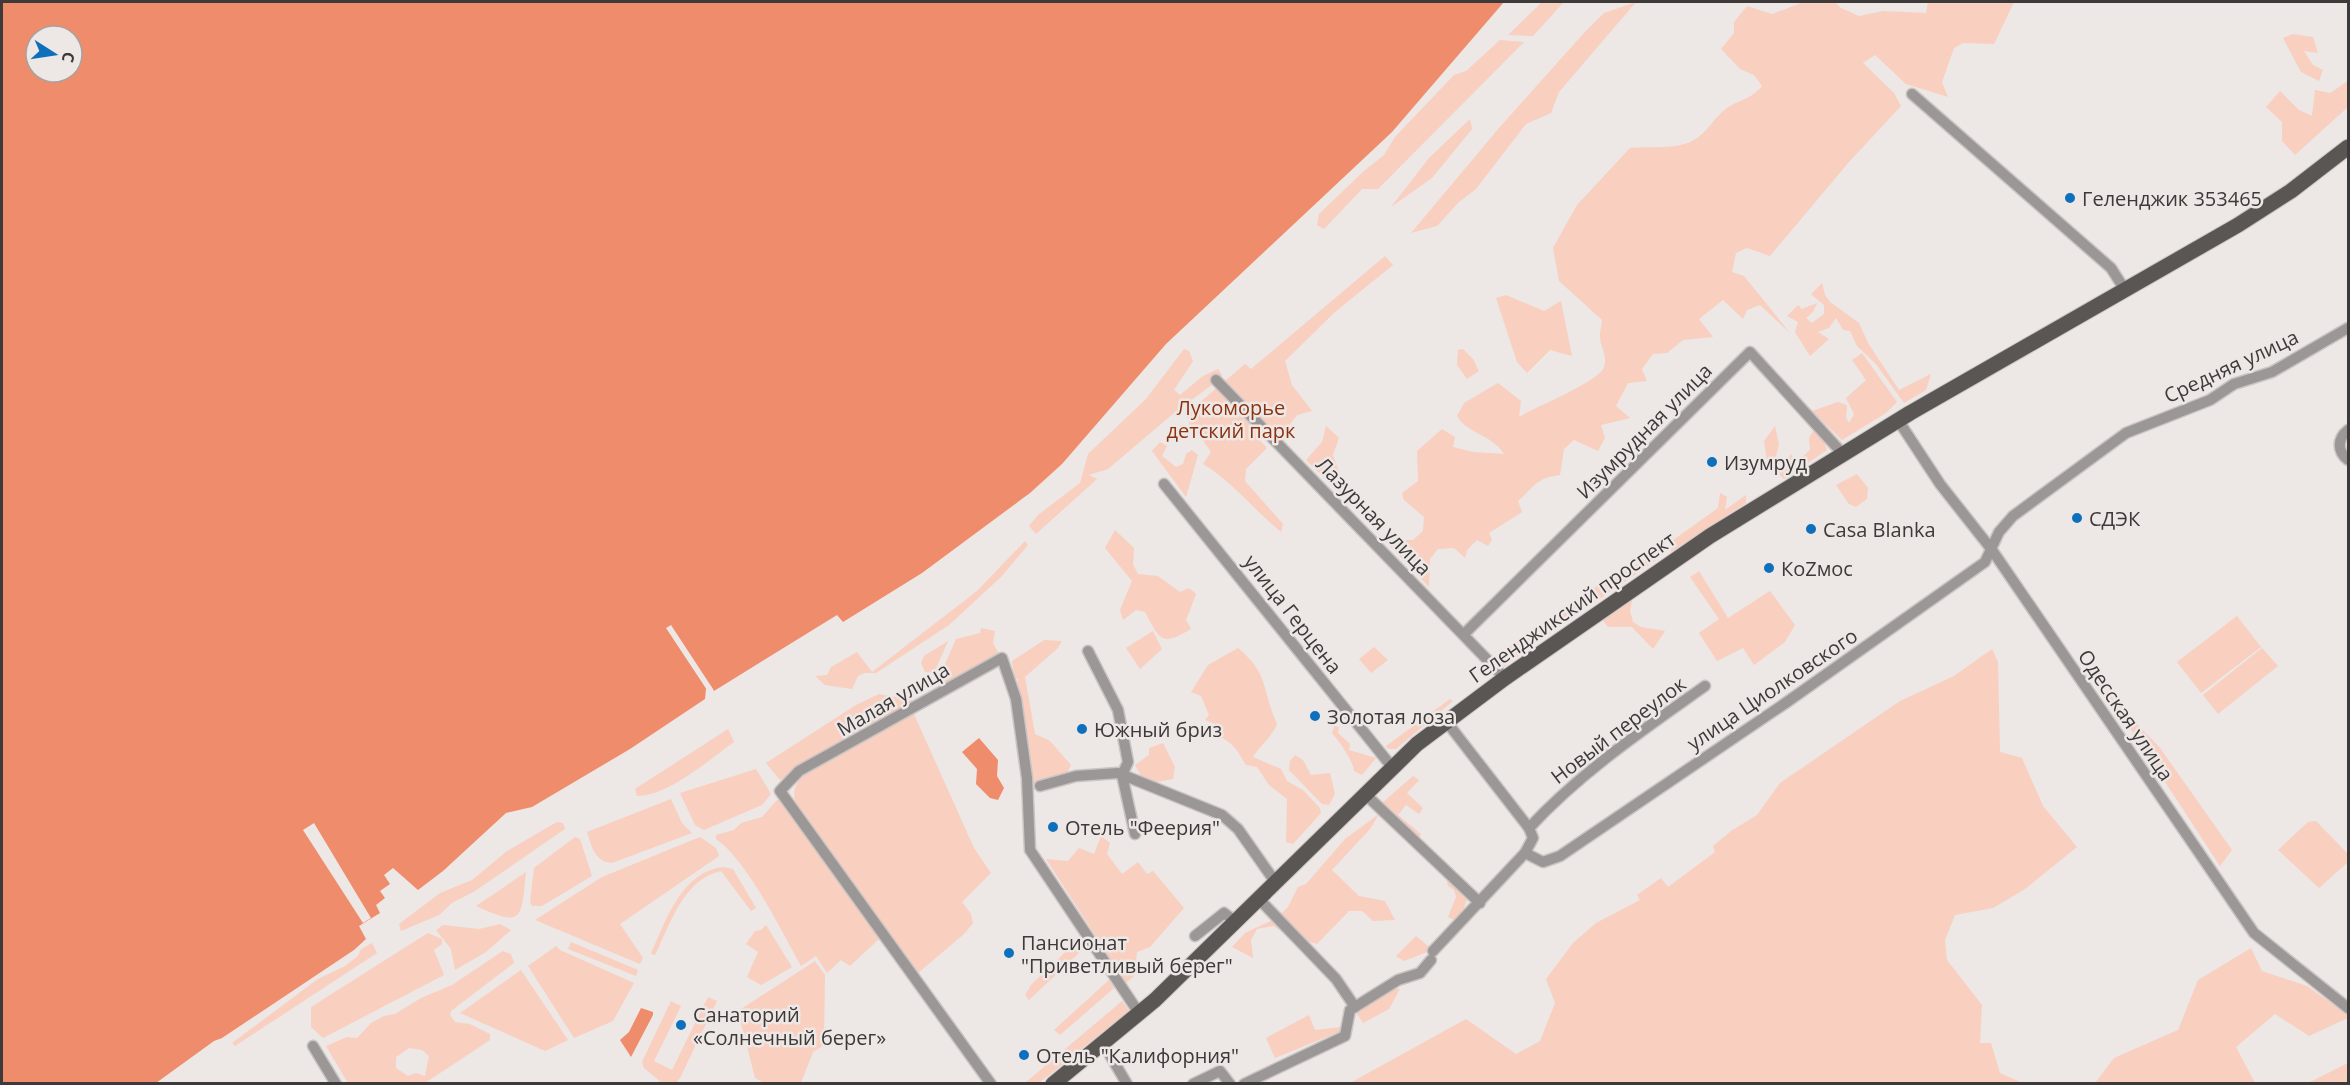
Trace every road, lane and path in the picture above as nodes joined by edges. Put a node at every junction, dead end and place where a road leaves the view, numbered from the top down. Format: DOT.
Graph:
graph roads {
  1 [pos="1912,94"];
  2 [pos="2349,147"];
  3 [pos="2125,290"];
  4 [pos="2349,328"];
  5 [pos="1216,380"];
  6 [pos="1898,420"];
  7 [pos="2349,430"];
  8 [pos="2126,433"];
  9 [pos="1843,454"];
  10 [pos="2349,460"];
  11 [pos="1164,484"];
  12 [pos="1992,550"];
  13 [pos="1464,634"];
  14 [pos="1088,651"];
  15 [pos="1505,678"];
  16 [pos="1705,686"];
  17 [pos="1446,721"];
  18 [pos="1392,767"];
  19 [pos="1122,775"];
  20 [pos="1040,786"];
  21 [pos="1365,794"];
  22 [pos="1529,828"];
  23 [pos="1135,834"];
  24 [pos="1525,853"];
  25 [pos="1276,883"];
  26 [pos="1259,899"];
  27 [pos="1480,903"];
  28 [pos="1236,922"];
  29 [pos="1195,936"];
  30 [pos="1355,1007"];
  31 [pos="2349,1008"];
  32 [pos="1139,1013"];
  33 [pos="1103,1042"];
  34 [pos="313,1046"];
  35 [pos="336,1083"];
  36 [pos="991,1083"];
  37 [pos="1053,1083"];
  38 [pos="1127,1083"];
  39 [pos="1193,1083"];
  40 [pos="1230,1083"];
  41 [pos="1244,1083"];
  1 -- 3 [label="street"];
  2 -- 3 [label="main road"];
  3 -- 6 [label="main road"];
  4 -- 8 [label="street, Средняя улица"];
  5 -- 13 [label="street, Лазурная улица"];
  6 -- 9 [label="main road"];
  6 -- 12 [label="street, Одесская улица"];
  7 -- 10 [label="street"];
  8 -- 12 [label="street, улица Циолковского"];
  9 -- 13 [label="street, Изумрудная улица"];
  9 -- 15 [label="main road, Геленджикский проспект"];
  11 -- 18 [label="street, улица Герцена"];
  12 -- 24 [label="street, улица Циолковского"];
  12 -- 31 [label="street, Одесская улица"];
  13 -- 15 [label="street, Лазурная улица"];
  14 -- 19 [label="street"];
  15 -- 17 [label="main road, Геленджикский проспект"];
  16 -- 22 [label="street, Новый переулок"];
  17 -- 18 [label="main road, Геленджикский проспект"];
  17 -- 22 [label="street"];
  18 -- 21 [label="main road, Геленджикский проспект"];
  19 -- 20 [label="street"];
  19 -- 23 [label="street"];
  19 -- 25 [label="street"];
  21 -- 25 [label="main road, Геленджикский проспект"];
  21 -- 27 [label="street"];
  22 -- 24 [label="street"];
  24 -- 27 [label="street"];
  25 -- 26 [label="main road, Геленджикский проспект"];
  26 -- 28 [label="main road, Геленджикский проспект"];
  26 -- 30 [label="street"];
  27 -- 30 [label="street"];
  28 -- 29 [label="street"];
  28 -- 32 [label="main road, Геленджикский проспект"];
  30 -- 41 [label="street"];
  32 -- 33 [label="main road, Геленджикский проспект"];
  32 -- 36 [label="street, Малая улица"];
  33 -- 37 [label="main road, Геленджикский проспект"];
  33 -- 38 [label="street"];
  34 -- 35 [label="street"];
  39 -- 40 [label="street"];
}
